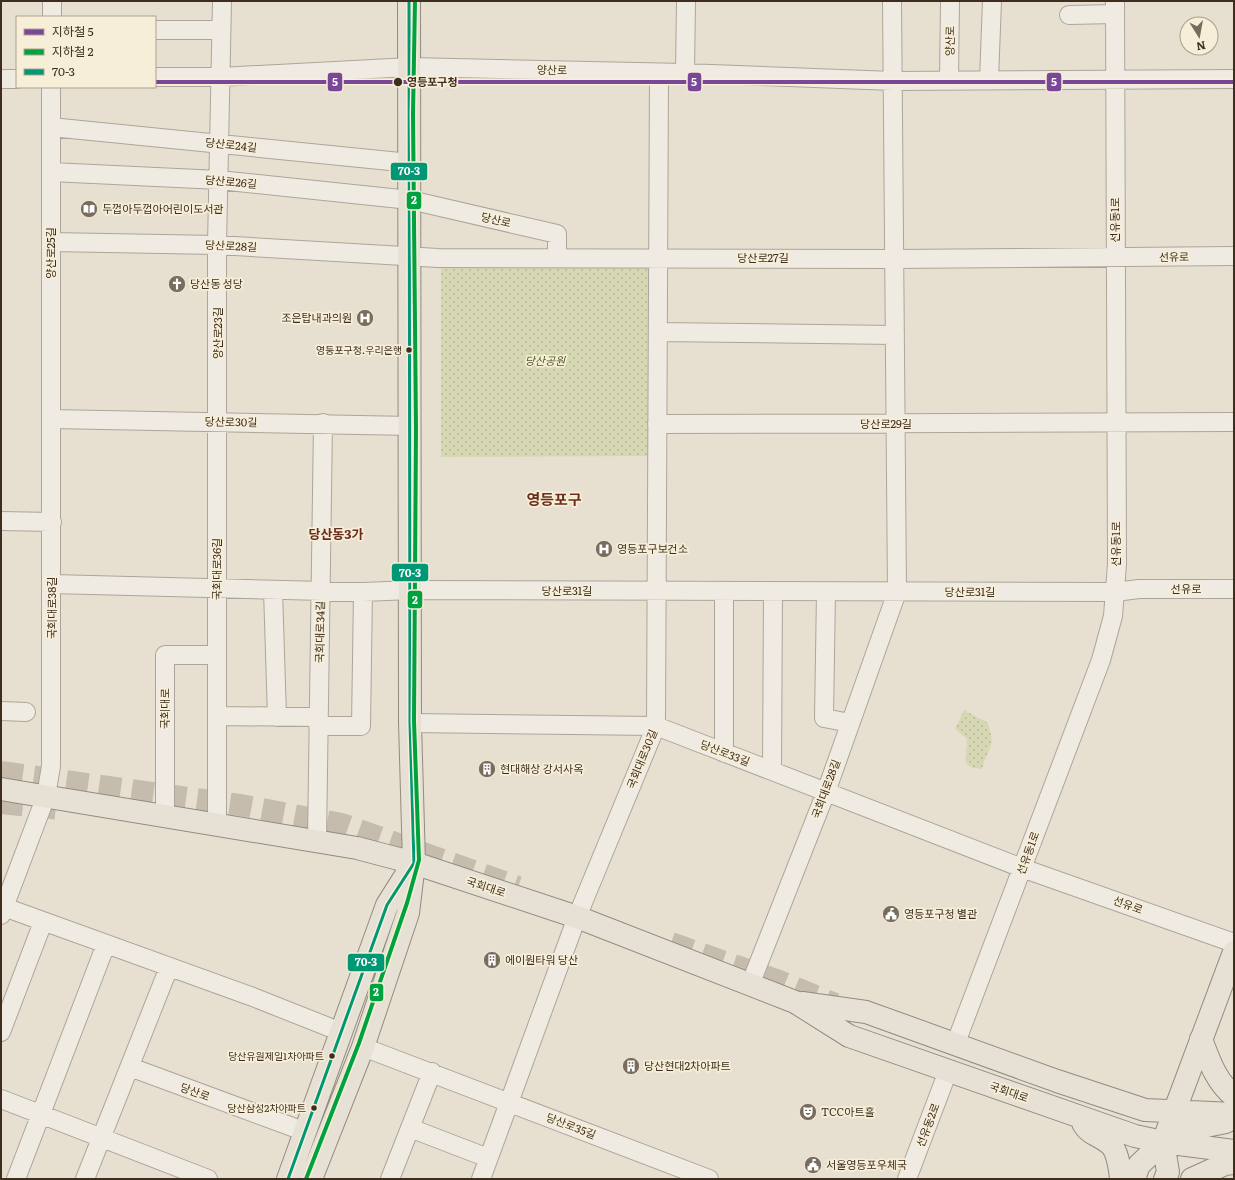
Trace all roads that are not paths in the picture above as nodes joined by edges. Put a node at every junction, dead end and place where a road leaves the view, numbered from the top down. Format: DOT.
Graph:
graph roads {
  1 [pos="52,1"];
  2 [pos="222,1"];
  3 [pos="410,1"];
  4 [pos="686,1"];
  5 [pos="892,1"];
  6 [pos="950,1"];
  7 [pos="992,1"];
  8 [pos="1115,8"];
  9 [pos="1069,15"];
  10 [pos="52,16"];
  11 [pos="156,30"];
  12 [pos="221,30"];
  13 [pos="410,67"];
  14 [pos="659,73"];
  15 [pos="684,73"];
  16 [pos="156,77"];
  17 [pos="220,77"];
  18 [pos="1,79"];
  19 [pos="16,79"];
  20 [pos="1234,79"];
  21 [pos="893,80"];
  22 [pos="949,80"];
  23 [pos="989,80"];
  24 [pos="1114,80"];
  25 [pos="51,88"];
  26 [pos="51,127"];
  27 [pos="219,144"];
  28 [pos="410,163"];
  29 [pos="51,172"];
  30 [pos="219,180"];
  31 [pos="410,200"];
  32 [pos="52,242"];
  33 [pos="218,245"];
  34 [pos="1234,256"];
  35 [pos="410,258"];
  36 [pos="557,258"];
  37 [pos="658,258"];
  38 [pos="1115,258"];
  39 [pos="894,259"];
  40 [pos="658,332"];
  41 [pos="895,335"];
  42 [pos="52,419"];
  43 [pos="218,422"];
  44 [pos="1116,422"];
  45 [pos="1234,422"];
  46 [pos="323,424"];
  47 [pos="657,424"];
  48 [pos="896,424"];
  49 [pos="411,426"];
  50 [pos="1,521"];
  51 [pos="52,522"];
  52 [pos="52,584"];
  53 [pos="217,589"];
  54 [pos="1234,589"];
  55 [pos="273,590"];
  56 [pos="411,590"];
  57 [pos="320,591"];
  58 [pos="363,592"];
  59 [pos="657,592"];
  60 [pos="724,592"];
  61 [pos="773,592"];
  62 [pos="826,592"];
  63 [pos="897,592"];
  64 [pos="1115,592"];
  65 [pos="217,654"];
  66 [pos="1,711"];
  67 [pos="26,712"];
  68 [pos="217,716"];
  69 [pos="277,717"];
  70 [pos="318,722"];
  71 [pos="410,723"];
  72 [pos="850,723"];
  73 [pos="656,726"];
  74 [pos="724,753"];
  75 [pos="772,771"];
  76 [pos="1,789"];
  77 [pos="826,792"];
  78 [pos="46,796"];
  79 [pos="165,816"];
  80 [pos="217,824"];
  81 [pos="317,841"];
  82 [pos="414,863"];
  83 [pos="1022,868"];
  84 [pos="8,872"];
  85 [pos="2,911"];
  86 [pos="578,917"];
  87 [pos="43,922"];
  88 [pos="1234,943"];
  89 [pos="106,944"];
  90 [pos="1234,952"];
  91 [pos="169,966"];
  92 [pos="750,985"];
  93 [pos="795,1002"];
  94 [pos="1,1032"];
  95 [pos="341,1032"];
  96 [pos="1201,1039"];
  97 [pos="955,1045"];
  98 [pos="363,1047"];
  99 [pos="130,1068"];
  100 [pos="948,1070"];
  101 [pos="432,1072"];
  102 [pos="1234,1096"];
  103 [pos="1,1099"];
  104 [pos="1111,1100"];
  105 [pos="509,1102"];
  106 [pos="1176,1112"];
  107 [pos="1234,1114"];
  108 [pos="41,1115"];
  109 [pos="1079,1116"];
  110 [pos="1234,1122"];
  111 [pos="1103,1124"];
  112 [pos="308,1127"];
  113 [pos="410,1128"];
  114 [pos="102,1138"];
  115 [pos="1163,1142"];
  116 [pos="324,1145"];
  117 [pos="1234,1151"];
  118 [pos="488,1158"];
  119 [pos="1234,1163"];
  120 [pos="16,1179"];
  121 [pos="85,1179"];
  122 [pos="208,1179"];
  123 [pos="288,1179"];
  124 [pos="311,1179"];
  125 [pos="390,1179"];
  126 [pos="480,1179"];
  127 [pos="709,1179"];
  128 [pos="907,1179"];
  129 [pos="1121,1179"];
  130 [pos="1134,1179"];
  131 [pos="1165,1179"];
  132 [pos="1192,1179"];
  1 -- 10 [label="street"];
  2 -- 12 [label="street, 양산로23길"];
  3 -- 13 [label="main road"];
  4 -- 15 [label="street"];
  5 -- 21 [label="street"];
  6 -- 22 [label="street, 양산로"];
  7 -- 23 [label="street"];
  8 -- 9 [label="street, 선유동1로"];
  8 -- 24 [label="street, 선유동1로"];
  11 -- 12 [label="street"];
  12 -- 17 [label="street, 양산로23길"];
  13 -- 14 [label="street, 양산로"];
  13 -- 17 [label="street, 양산로"];
  13 -- 28 [label="main road"];
  14 -- 15 [label="street, 양산로"];
  14 -- 37 [label="street, 국회대로30길"];
  15 -- 21 [label="street, 양산로"];
  16 -- 17 [label="street, 양산로"];
  17 -- 27 [label="street, 양산로23길"];
  18 -- 19 [label="street"];
  20 -- 24 [label="street, 양산로"];
  21 -- 22 [label="street, 양산로"];
  21 -- 39 [label="street"];
  22 -- 23 [label="street, 양산로"];
  23 -- 24 [label="street, 양산로"];
  24 -- 38 [label="street, 선유동1로"];
  25 -- 26 [label="street, 양산로25길"];
  26 -- 27 [label="street, 당산로24길"];
  26 -- 29 [label="street, 양산로25길"];
  27 -- 28 [label="street, 당산로24길"];
  27 -- 30 [label="street, 양산로23길"];
  28 -- 31 [label="main road"];
  29 -- 30 [label="street, 당산로26길"];
  29 -- 32 [label="street, 양산로25길"];
  30 -- 31 [label="street, 당산로26길"];
  30 -- 33 [label="street, 양산로23길"];
  31 -- 35 [label="main road"];
  31 -- 36 [label="street, 당산로"];
  32 -- 33 [label="street, 당산로28길"];
  32 -- 42 [label="street, 양산로25길"];
  33 -- 35 [label="street, 당산로28길"];
  33 -- 43 [label="street, 양산로23길"];
  34 -- 38 [label="street, 선유로"];
  35 -- 36 [label="street, 당산로27길"];
  35 -- 49 [label="main road"];
  36 -- 37 [label="street, 당산로27길"];
  37 -- 39 [label="street, 당산로27길"];
  37 -- 40 [label="street, 국회대로30길"];
  38 -- 39 [label="street, 당산로27길"];
  38 -- 44 [label="street, 선유동1로"];
  39 -- 41 [label="street"];
  40 -- 41 [label="street"];
  40 -- 47 [label="street, 국회대로30길"];
  41 -- 48 [label="street"];
  42 -- 43 [label="street, 당산로30길"];
  42 -- 51 [label="street, 국회대로38길"];
  43 -- 46 [label="street, 당산로30길"];
  43 -- 53 [label="street, 국회대로36길"];
  44 -- 45 [label="street"];
  44 -- 48 [label="street, 당산로29길"];
  44 -- 64 [label="street, 선유동1로"];
  46 -- 49 [label="street, 당산로30길"];
  46 -- 57 [label="street, 국회대로34길"];
  47 -- 48 [label="street, 당산로29길"];
  47 -- 59 [label="street, 국회대로30길"];
  48 -- 63 [label="street"];
  49 -- 56 [label="main road"];
  50 -- 51 [label="street"];
  51 -- 52 [label="street, 국회대로38길"];
  52 -- 53 [label="street, 당산로31길"];
  52 -- 78 [label="street, 국회대로38길"];
  53 -- 55 [label="street, 당산로31길"];
  53 -- 65 [label="street, 국회대로36길"];
  54 -- 64 [label="street, 선유로"];
  55 -- 57 [label="street, 당산로31길"];
  55 -- 69 [label="street"];
  56 -- 58 [label="street, 당산로31길"];
  56 -- 59 [label="street, 당산로31길"];
  56 -- 71 [label="main road"];
  57 -- 58 [label="street, 당산로31길"];
  57 -- 70 [label="street, 국회대로34길"];
  58 -- 70 [label="street"];
  59 -- 60 [label="street, 당산로31길"];
  59 -- 73 [label="street, 국회대로30길"];
  60 -- 61 [label="street, 당산로31길"];
  60 -- 74 [label="street"];
  61 -- 62 [label="street, 당산로31길"];
  61 -- 75 [label="street"];
  62 -- 63 [label="street, 당산로31길"];
  62 -- 72 [label="street"];
  63 -- 64 [label="street, 당산로31길"];
  63 -- 72 [label="street, 국회대로28길"];
  64 -- 83 [label="street, 선유동1로"];
  65 -- 68 [label="street, 국회대로36길"];
  65 -- 79 [label="street, 국회대로"];
  66 -- 67 [label="street"];
  68 -- 69 [label="street"];
  68 -- 80 [label="street, 국회대로36길"];
  69 -- 70 [label="street"];
  70 -- 81 [label="street, 국회대로34길"];
  71 -- 73 [label="street, 당산로33길"];
  71 -- 82 [label="main road"];
  72 -- 77 [label="street, 국회대로28길"];
  73 -- 74 [label="street, 당산로33길"];
  73 -- 86 [label="street, 국회대로30길"];
  74 -- 75 [label="street, 당산로33길"];
  75 -- 77 [label="street, 당산로33길"];
  76 -- 78 [label="main road, 국회대로"];
  77 -- 83 [label="street, 당산로33길"];
  77 -- 92 [label="street, 국회대로28길"];
  78 -- 79 [label="main road, 국회대로"];
  78 -- 84 [label="street, 국회대로38길"];
  79 -- 80 [label="main road, 국회대로"];
  80 -- 81 [label="main road, 국회대로"];
  81 -- 82 [label="main road, 국회대로"];
  82 -- 86 [label="main road, 국회대로"];
  82 -- 95 [label="main road"];
  82 -- 98 [label="main road"];
  83 -- 88 [label="street, 선유로"];
  83 -- 97 [label="street, 선유동1로"];
  84 -- 85 [label="street, 국회대로38길"];
  85 -- 87 [label="street"];
  86 -- 92 [label="main road, 국회대로"];
  86 -- 105 [label="street, 국회대로30길"];
  87 -- 89 [label="street"];
  87 -- 94 [label="street"];
  89 -- 91 [label="street"];
  89 -- 108 [label="street"];
  90 -- 96 [label="main road"];
  91 -- 95 [label="street"];
  91 -- 99 [label="street"];
  92 -- 93 [label="main road, 국회대로"];
  93 -- 97 [label="main road, 국회대로"];
  93 -- 100 [label="main road, 국회대로"];
  95 -- 112 [label="main road"];
  96 -- 102 [label="main road"];
  96 -- 106 [label="main road"];
  97 -- 104 [label="main road, 국회대로"];
  98 -- 101 [label="street, 당산로35길"];
  98 -- 116 [label="main road"];
  99 -- 112 [label="street, 당산로"];
  99 -- 114 [label="street"];
  100 -- 109 [label="main road, 국회대로"];
  100 -- 128 [label="street, 선유동2로"];
  101 -- 105 [label="street, 당산로35길"];
  101 -- 113 [label="street"];
  103 -- 108 [label="street"];
  104 -- 106 [label="main road, 국회대로"];
  104 -- 111 [label="main road"];
  105 -- 118 [label="street, 국회대로30길"];
  105 -- 127 [label="street, 당산로35길"];
  106 -- 107 [label="main road, 국회대로"];
  106 -- 115 [label="main road"];
  108 -- 114 [label="street"];
  108 -- 120 [label="street"];
  109 -- 111 [label="main road, 국회대로"];
  109 -- 129 [label="main road"];
  110 -- 115 [label="main road"];
  111 -- 115 [label="main road, 국회대로"];
  112 -- 116 [label="main road"];
  112 -- 123 [label="main road"];
  113 -- 118 [label="street"];
  113 -- 125 [label="street"];
  114 -- 121 [label="street"];
  114 -- 122 [label="street"];
  115 -- 117 [label="main road, 국회대로"];
  115 -- 130 [label="main road"];
  115 -- 131 [label="main road"];
  116 -- 124 [label="main road"];
  118 -- 126 [label="street, 국회대로30길"];
  119 -- 132 [label="main road"];
}
